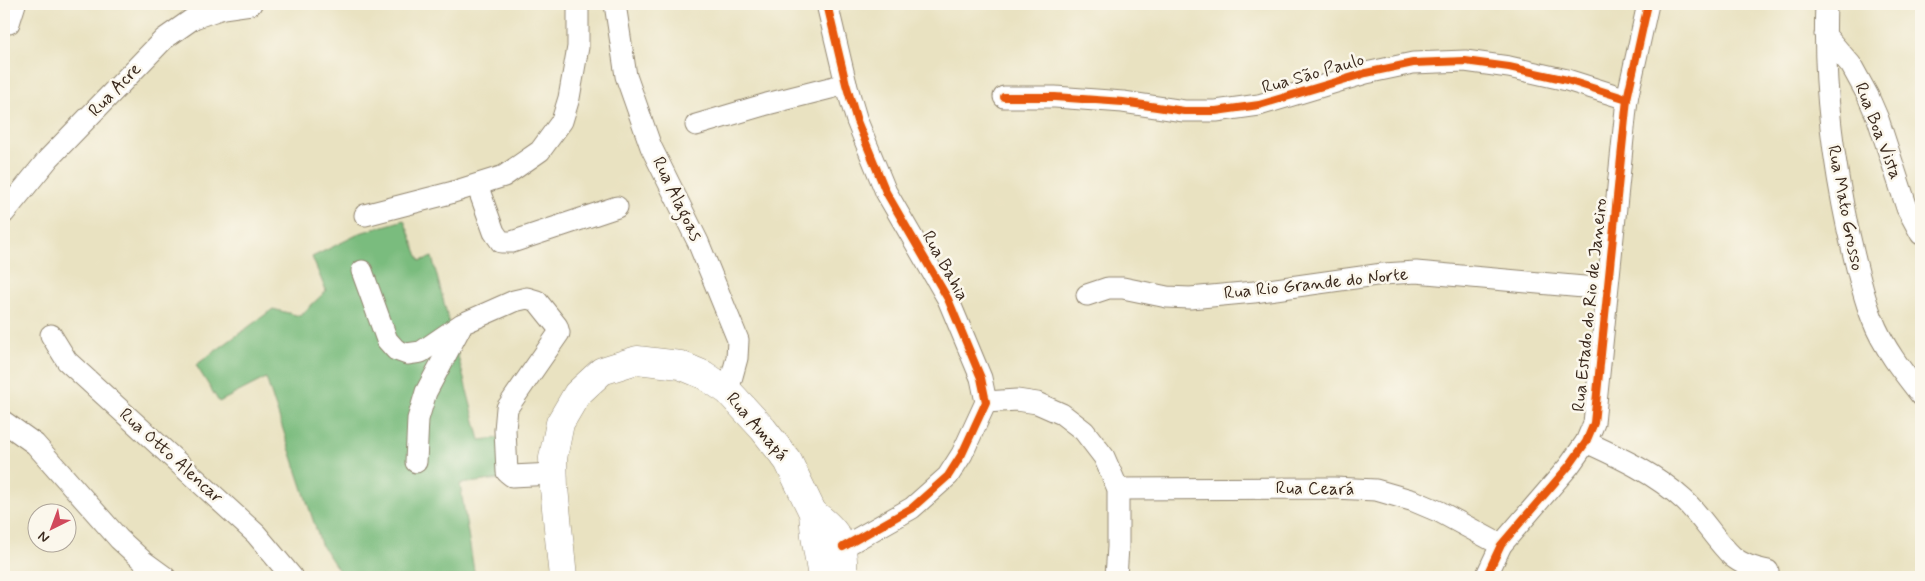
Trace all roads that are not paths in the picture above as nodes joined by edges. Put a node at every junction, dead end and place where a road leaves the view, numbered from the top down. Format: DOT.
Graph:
graph roads {
  1 [pos="251,4"];
  2 [pos="578,4"];
  3 [pos="615,4"];
  4 [pos="827,4"];
  5 [pos="1648,4"];
  6 [pos="1826,4"];
  7 [pos="1825,35"];
  8 [pos="846,84"];
  9 [pos="1004,98"];
  10 [pos="1627,99"];
  11 [pos="696,125"];
  12 [pos="477,185"];
  13 [pos="617,207"];
  14 [pos="4,213"];
  15 [pos="365,215"];
  16 [pos="1921,234"];
  17 [pos="362,271"];
  18 [pos="1606,289"];
  19 [pos="1087,295"];
  20 [pos="462,324"];
  21 [pos="51,335"];
  22 [pos="728,392"];
  23 [pos="1921,395"];
  24 [pos="986,402"];
  25 [pos="4,422"];
  26 [pos="1586,442"];
  27 [pos="416,462"];
  28 [pos="553,474"];
  29 [pos="1118,489"];
  30 [pos="1501,545"];
  31 [pos="835,568"];
  32 [pos="1768,571"];
  33 [pos="165,577"];
  34 [pos="292,577"];
  35 [pos="563,577"];
  36 [pos="1116,577"];
  37 [pos="1486,577"];
  1 -- 14 [label="street, Rua Acre"];
  2 -- 12 [label="street"];
  3 -- 22 [label="street, Rua Alagoas"];
  4 -- 8 [label="street, Rua Bahia"];
  5 -- 10 [label="street, Rua Estado do Rio de Janeiro"];
  6 -- 7 [label="street, Rua Mato Grosso"];
  7 -- 16 [label="street, Rua Boa Vista"];
  7 -- 23 [label="street, Rua Mato Grosso"];
  8 -- 11 [label="street"];
  8 -- 24 [label="street, Rua Bahia"];
  9 -- 10 [label="street, Rua São Paulo"];
  10 -- 18 [label="street, Rua Estado do Rio de Janeiro"];
  12 -- 13 [label="street"];
  12 -- 15 [label="street"];
  17 -- 20 [label="street"];
  18 -- 19 [label="street, Rua Rio Grande do Norte"];
  18 -- 26 [label="street, Rua Estado do Rio de Janeiro"];
  20 -- 27 [label="street"];
  20 -- 28 [label="street"];
  21 -- 34 [label="street, Rua Otto Alencar"];
  22 -- 28 [label="main road, Rua Amapá"];
  22 -- 31 [label="main road, Rua Amapá"];
  24 -- 29 [label="street"];
  24 -- 31 [label="street"];
  25 -- 33 [label="street"];
  26 -- 30 [label="street, Rua Estado do Rio de Janeiro"];
  26 -- 32 [label="street"];
  28 -- 35 [label="main road, Rua Amapá"];
  29 -- 30 [label="street, Rua Ceará"];
  29 -- 36 [label="street"];
  30 -- 37 [label="street, Rua Estado do Rio de Janeiro"];
}
